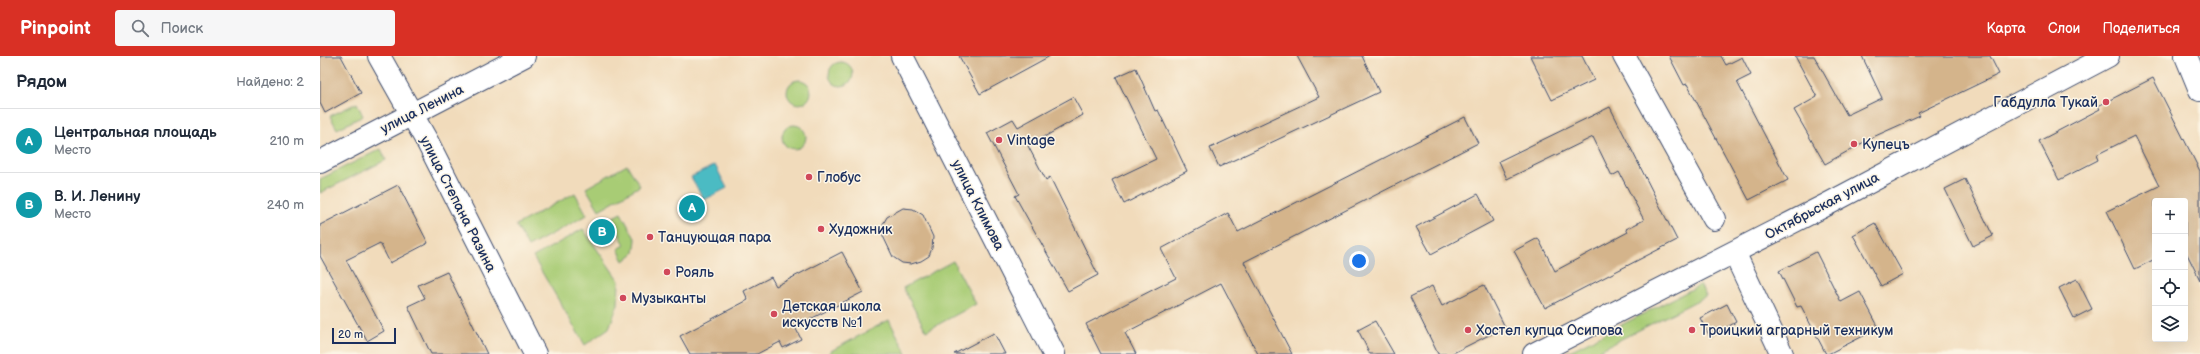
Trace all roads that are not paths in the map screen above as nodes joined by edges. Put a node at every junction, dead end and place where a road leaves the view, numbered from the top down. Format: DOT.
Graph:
graph roads {
  1 [pos="379,56"];
  2 [pos="524,56"];
  3 [pos="902,56"];
  4 [pos="1624,56"];
  5 [pos="2108,56"];
  6 [pos="2186,56"];
  7 [pos="2200,90"];
  8 [pos="411,114"];
  9 [pos="320,162"];
  10 [pos="1714,219"];
  11 [pos="1734,252"];
  12 [pos="534,354"];
  13 [pos="1054,354"];
  14 [pos="1534,354"];
  15 [pos="1782,354"];
  1 -- 8 [label="street, улица Степана Разина"];
  2 -- 8 [label="street, улица Ленина"];
  3 -- 13 [label="street, улица Климова"];
  4 -- 10 [label="street"];
  5 -- 11 [label="street, Октябрьская улица"];
  6 -- 7 [label="street"];
  8 -- 9 [label="street, улица Ленина"];
  8 -- 12 [label="street, улица Степана Разина"];
  11 -- 14 [label="street, Октябрьская улица"];
  11 -- 15 [label="street"];
}
